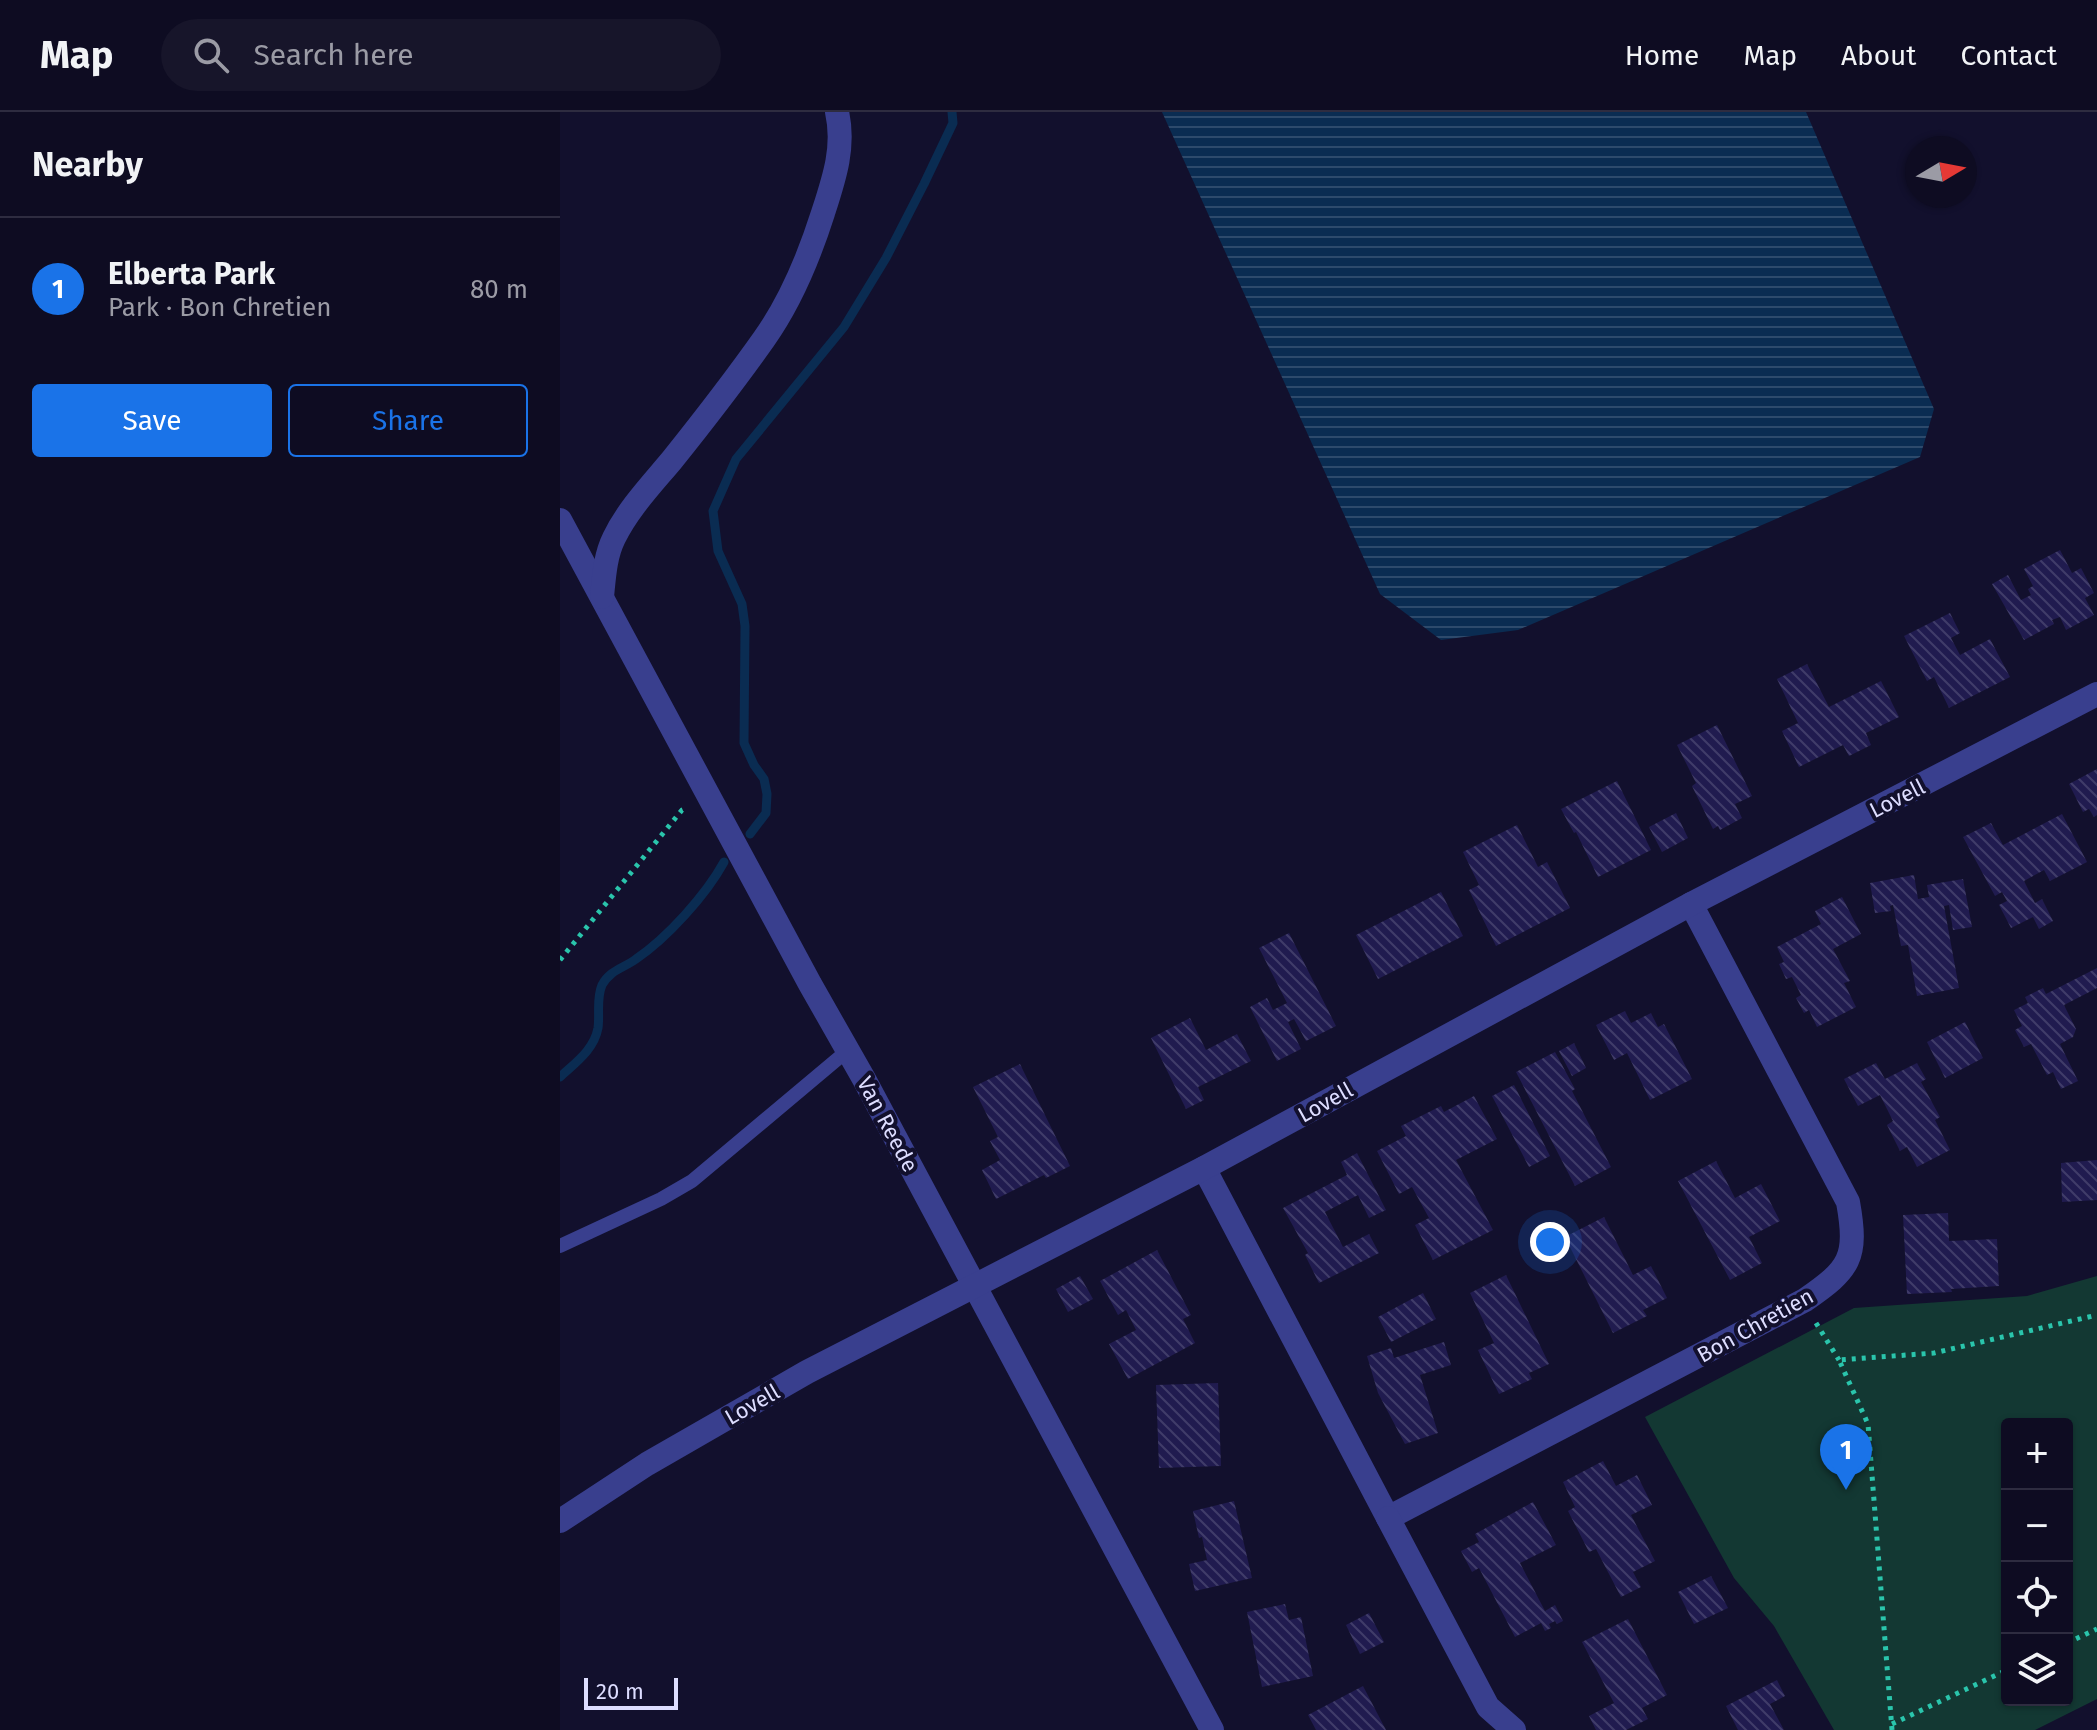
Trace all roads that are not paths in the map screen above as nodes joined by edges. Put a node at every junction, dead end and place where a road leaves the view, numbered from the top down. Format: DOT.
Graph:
graph roads {
  1 [pos="837,112"];
  2 [pos="560,520"];
  3 [pos="602,597"];
  4 [pos="2097,694"];
  5 [pos="1691,904"];
  6 [pos="847,1051"];
  7 [pos="1204,1168"];
  8 [pos="560,1246"];
  9 [pos="973,1286"];
  10 [pos="1388,1518"];
  11 [pos="560,1521"];
  12 [pos="1212,1730"];
  13 [pos="1514,1730"];
  1 -- 3 [label="street"];
  2 -- 3 [label="street, Van Reede"];
  3 -- 6 [label="street, Van Reede"];
  4 -- 5 [label="street, Lovell"];
  5 -- 7 [label="street, Lovell"];
  5 -- 10 [label="street, Bon Chretien"];
  6 -- 8 [label="lane"];
  6 -- 9 [label="street, Van Reede"];
  7 -- 9 [label="street, Lovell"];
  7 -- 10 [label="street"];
  9 -- 11 [label="street, Lovell"];
  9 -- 12 [label="street, Van Reede"];
  10 -- 13 [label="street"];
}
